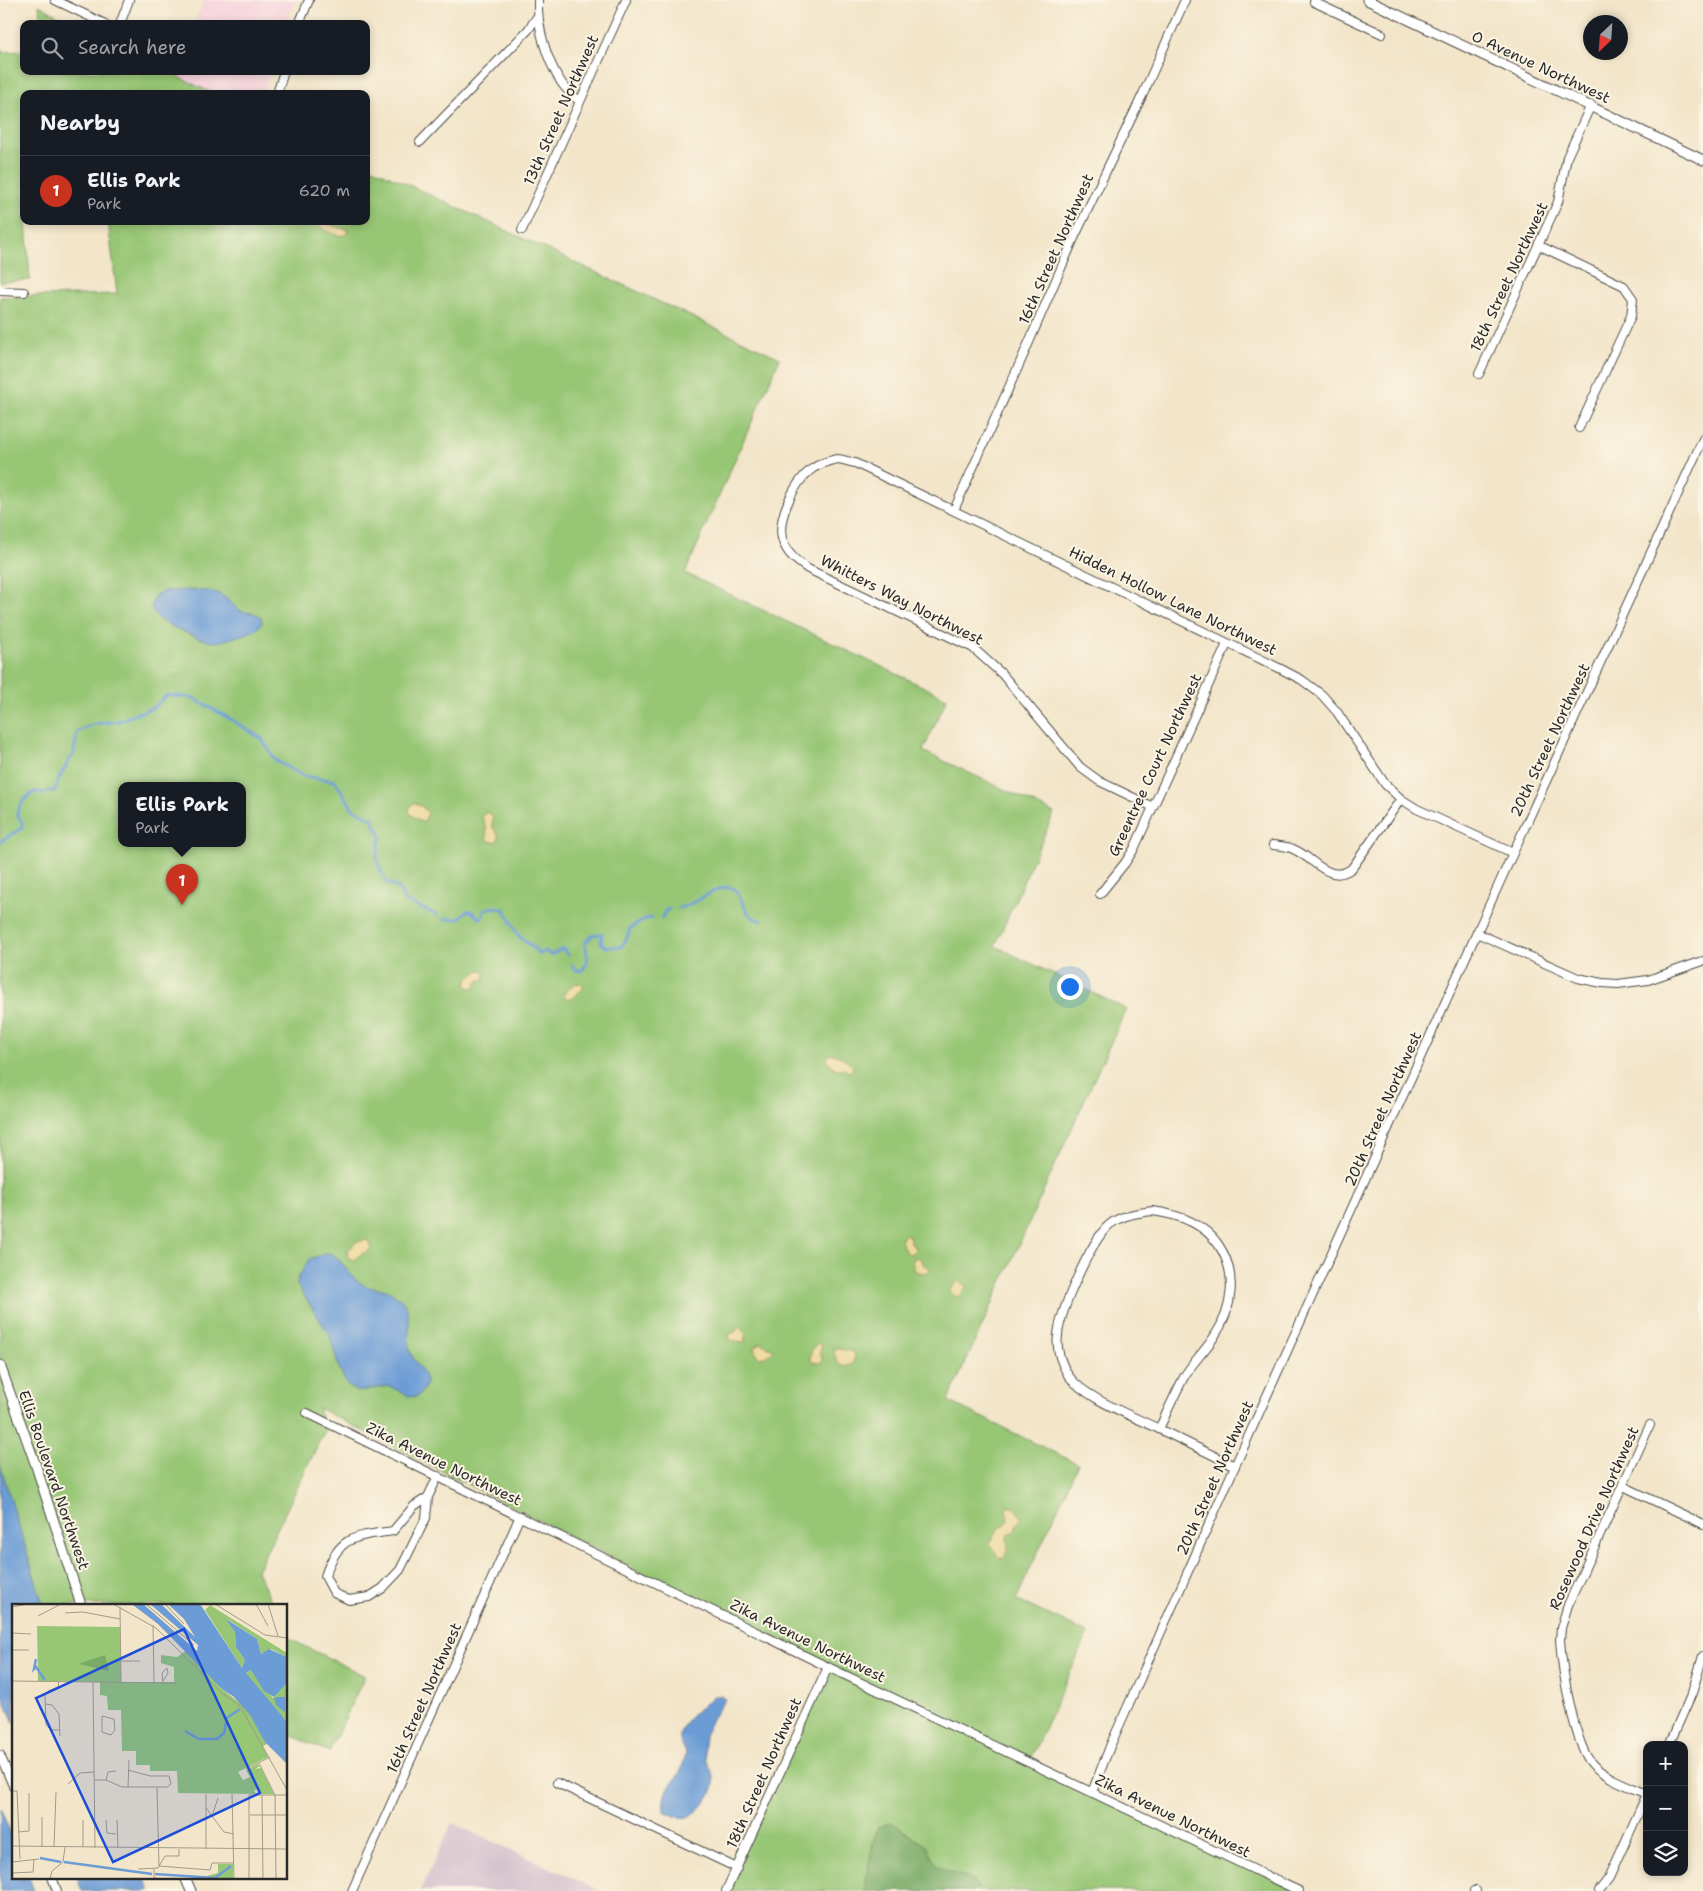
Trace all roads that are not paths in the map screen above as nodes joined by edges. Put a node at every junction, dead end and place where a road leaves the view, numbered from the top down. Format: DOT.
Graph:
graph roads {
  1 [pos="55,0"];
  2 [pos="129,0"];
  3 [pos="309,0"];
  4 [pos="538,0"];
  5 [pos="626,0"];
  6 [pos="1185,0"];
  7 [pos="1315,0"];
  8 [pos="1367,0"];
  9 [pos="538,17"];
  10 [pos="97,20"];
  11 [pos="122,20"];
  12 [pos="301,20"];
  13 [pos="1382,34"];
  14 [pos="283,75"];
  15 [pos="278,90"];
  16 [pos="580,102"];
  17 [pos="1591,106"];
  18 [pos="420,142"];
  19 [pos="1703,160"];
  20 [pos="522,230"];
  21 [pos="1538,245"];
  22 [pos="0,291"];
  23 [pos="24,292"];
  24 [pos="1479,374"];
  25 [pos="1579,428"];
  26 [pos="1703,439"];
  27 [pos="790,500"];
  28 [pos="954,510"];
  29 [pos="1227,644"];
  30 [pos="1402,800"];
  31 [pos="1153,807"];
  32 [pos="1273,845"];
  33 [pos="1513,853"];
  34 [pos="1100,894"];
  35 [pos="1477,933"];
  36 [pos="1703,961"];
  37 [pos="0,1365"];
  38 [pos="307,1413"];
  39 [pos="1650,1425"];
  40 [pos="1159,1429"];
  41 [pos="1235,1466"];
  42 [pos="438,1476"];
  43 [pos="1623,1486"];
  44 [pos="428,1497"];
  45 [pos="520,1516"];
  46 [pos="1703,1524"];
  47 [pos="82,1604"];
  48 [pos="1703,1656"];
  49 [pos="828,1667"];
  50 [pos="1671,1741"];
  51 [pos="0,1756"];
  52 [pos="12,1783"];
  53 [pos="557,1783"];
  54 [pos="1092,1792"];
  55 [pos="1643,1792"];
  56 [pos="1643,1803"];
  57 [pos="737,1868"];
  58 [pos="52,1878"];
  59 [pos="185,1878"];
  60 [pos="58,1891"];
  61 [pos="191,1891"];
  62 [pos="352,1891"];
  63 [pos="726,1891"];
  64 [pos="1299,1891"];
  65 [pos="1599,1891"];
  1 -- 10 [label="street"];
  2 -- 11 [label="street"];
  3 -- 12 [label="street"];
  4 -- 9 [label="street"];
  5 -- 16 [label="street, 13th Street Northwest"];
  6 -- 28 [label="street, 16th Street Northwest"];
  7 -- 13 [label="street"];
  8 -- 17 [label="street, O Avenue Northwest"];
  9 -- 16 [label="street"];
  9 -- 18 [label="street"];
  14 -- 15 [label="street"];
  16 -- 20 [label="street, 13th Street Northwest"];
  17 -- 19 [label="street, O Avenue Northwest"];
  17 -- 21 [label="street, 18th Street Northwest"];
  21 -- 24 [label="street, 18th Street Northwest"];
  21 -- 25 [label="street"];
  22 -- 23 [label="street"];
  26 -- 33 [label="street, 20th Street Northwest"];
  27 -- 28 [label="street, Hidden Hollow Lane Northwest"];
  27 -- 31 [label="street, Whitters Way Northwest"];
  28 -- 29 [label="street, Hidden Hollow Lane Northwest"];
  29 -- 30 [label="street, Hidden Hollow Lane Northwest"];
  29 -- 31 [label="street, Greentree Court Northwest"];
  30 -- 32 [label="street"];
  30 -- 33 [label="street, Hidden Hollow Lane Northwest"];
  31 -- 34 [label="street, Greentree Court Northwest"];
  33 -- 35 [label="street, 20th Street Northwest"];
  35 -- 36 [label="street"];
  35 -- 41 [label="street, 20th Street Northwest"];
  37 -- 47 [label="street, Ellis Boulevard Northwest"];
  38 -- 42 [label="street, Zika Avenue Northwest"];
  39 -- 43 [label="street, Rosewood Drive Northwest"];
  40 -- 40 [label="street"];
  40 -- 41 [label="street"];
  41 -- 54 [label="street, 20th Street Northwest"];
  42 -- 44 [label="street"];
  42 -- 45 [label="street, Zika Avenue Northwest"];
  43 -- 46 [label="street"];
  43 -- 55 [label="street, Rosewood Drive Northwest"];
  44 -- 44 [label="street"];
  45 -- 49 [label="street, Zika Avenue Northwest"];
  45 -- 62 [label="street, 16th Street Northwest"];
  48 -- 50 [label="street"];
  49 -- 54 [label="street, Zika Avenue Northwest"];
  49 -- 57 [label="street, 18th Street Northwest"];
  51 -- 52 [label="street"];
  53 -- 57 [label="street"];
  54 -- 64 [label="street, Zika Avenue Northwest"];
  56 -- 65 [label="street"];
  57 -- 63 [label="street, 18th Street Northwest"];
  58 -- 60 [label="street"];
  59 -- 61 [label="street"];
}
